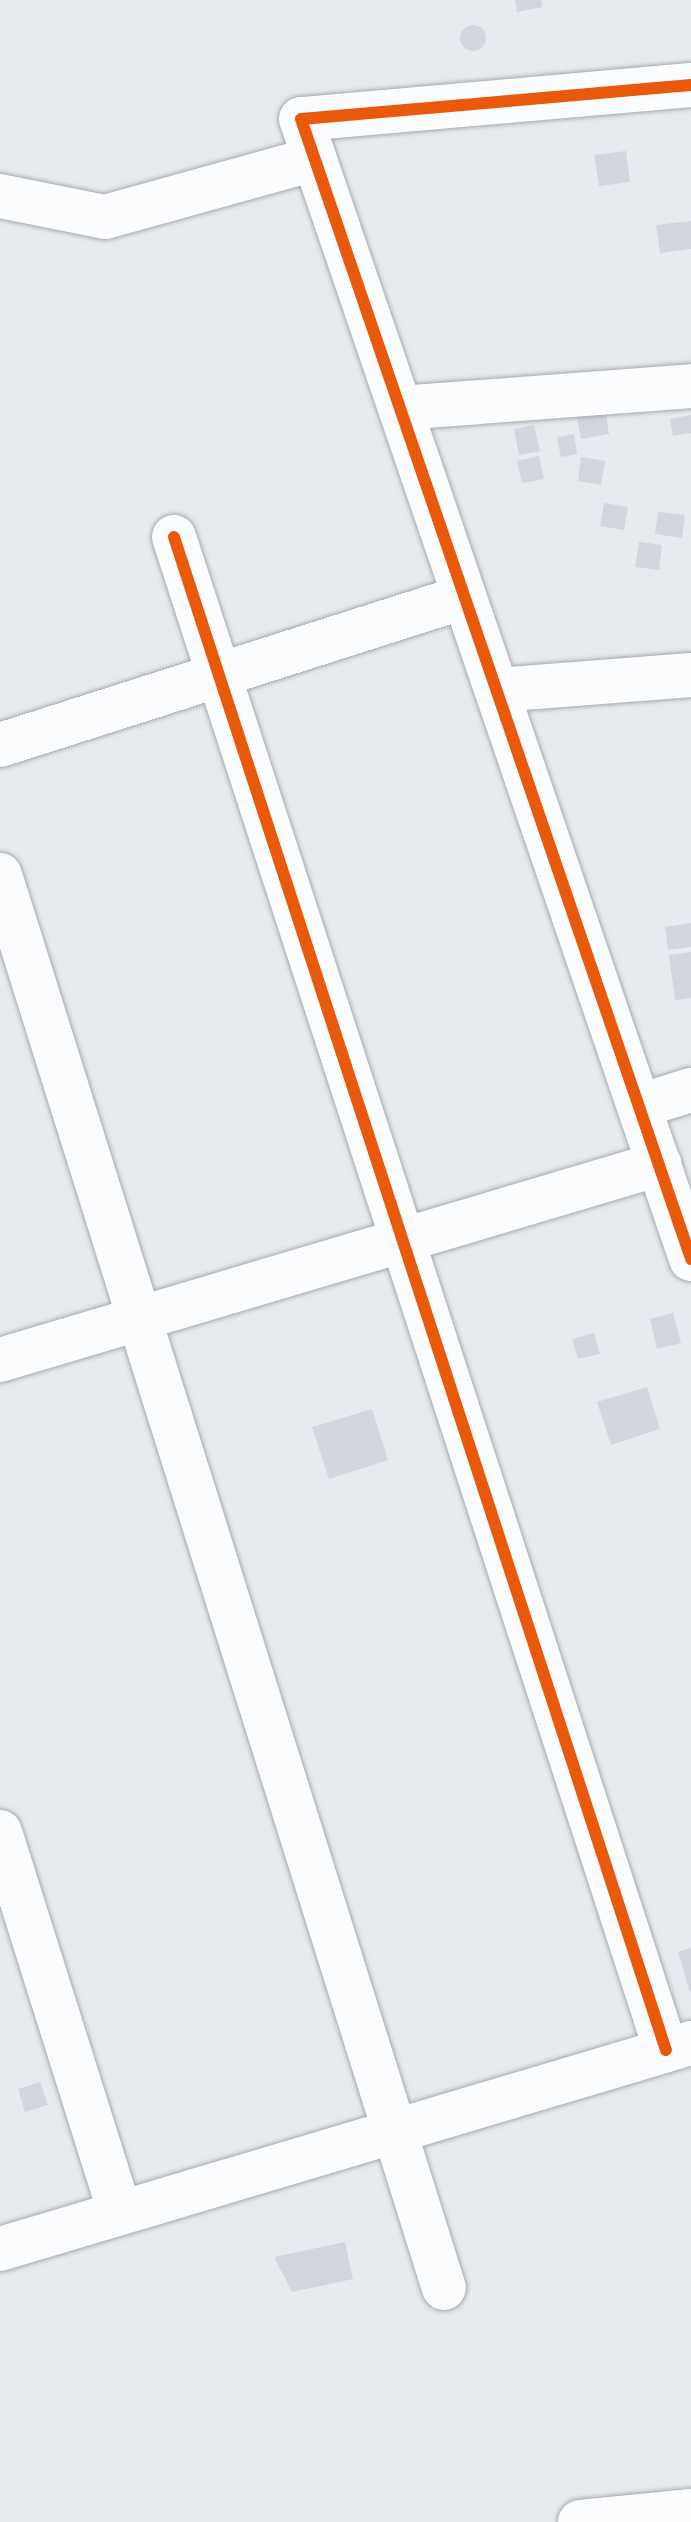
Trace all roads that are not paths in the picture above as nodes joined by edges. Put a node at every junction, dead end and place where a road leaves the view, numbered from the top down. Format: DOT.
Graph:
graph roads {
  1 [pos="691,85"];
  2 [pos="314,159"];
  3 [pos="0,196"];
  4 [pos="691,386"];
  5 [pos="400,408"];
  6 [pos="174,537"];
  7 [pos="464,597"];
  8 [pos="219,675"];
  9 [pos="691,675"];
  10 [pos="497,690"];
  11 [pos="0,745"];
  12 [pos="0,875"];
  13 [pos="691,1090"];
  14 [pos="639,1106"];
  15 [pos="659,1164"];
  16 [pos="405,1240"];
  17 [pos="691,1259"];
  18 [pos="139,1318"];
  19 [pos="0,1360"];
  20 [pos="0,1832"];
  21 [pos="678,2047"];
  22 [pos="395,2132"];
  23 [pos="120,2213"];
  24 [pos="0,2249"];
  25 [pos="444,2288"];
  26 [pos="691,2511"];
  27 [pos="580,2522"];
  1 -- 2 [label="street"];
  2 -- 3 [label="street"];
  2 -- 5 [label="street"];
  4 -- 5 [label="street"];
  5 -- 7 [label="street"];
  6 -- 8 [label="street"];
  7 -- 8 [label="street"];
  7 -- 10 [label="street"];
  8 -- 11 [label="street"];
  8 -- 16 [label="street"];
  9 -- 10 [label="street"];
  10 -- 14 [label="street"];
  12 -- 18 [label="street"];
  13 -- 14 [label="street"];
  14 -- 15 [label="street"];
  15 -- 16 [label="street"];
  15 -- 17 [label="street"];
  16 -- 18 [label="street"];
  16 -- 21 [label="street"];
  18 -- 19 [label="street"];
  18 -- 22 [label="street"];
  20 -- 23 [label="street"];
  21 -- 22 [label="street"];
  22 -- 23 [label="street"];
  22 -- 25 [label="street"];
  23 -- 24 [label="street"];
  26 -- 27 [label="street"];
}
